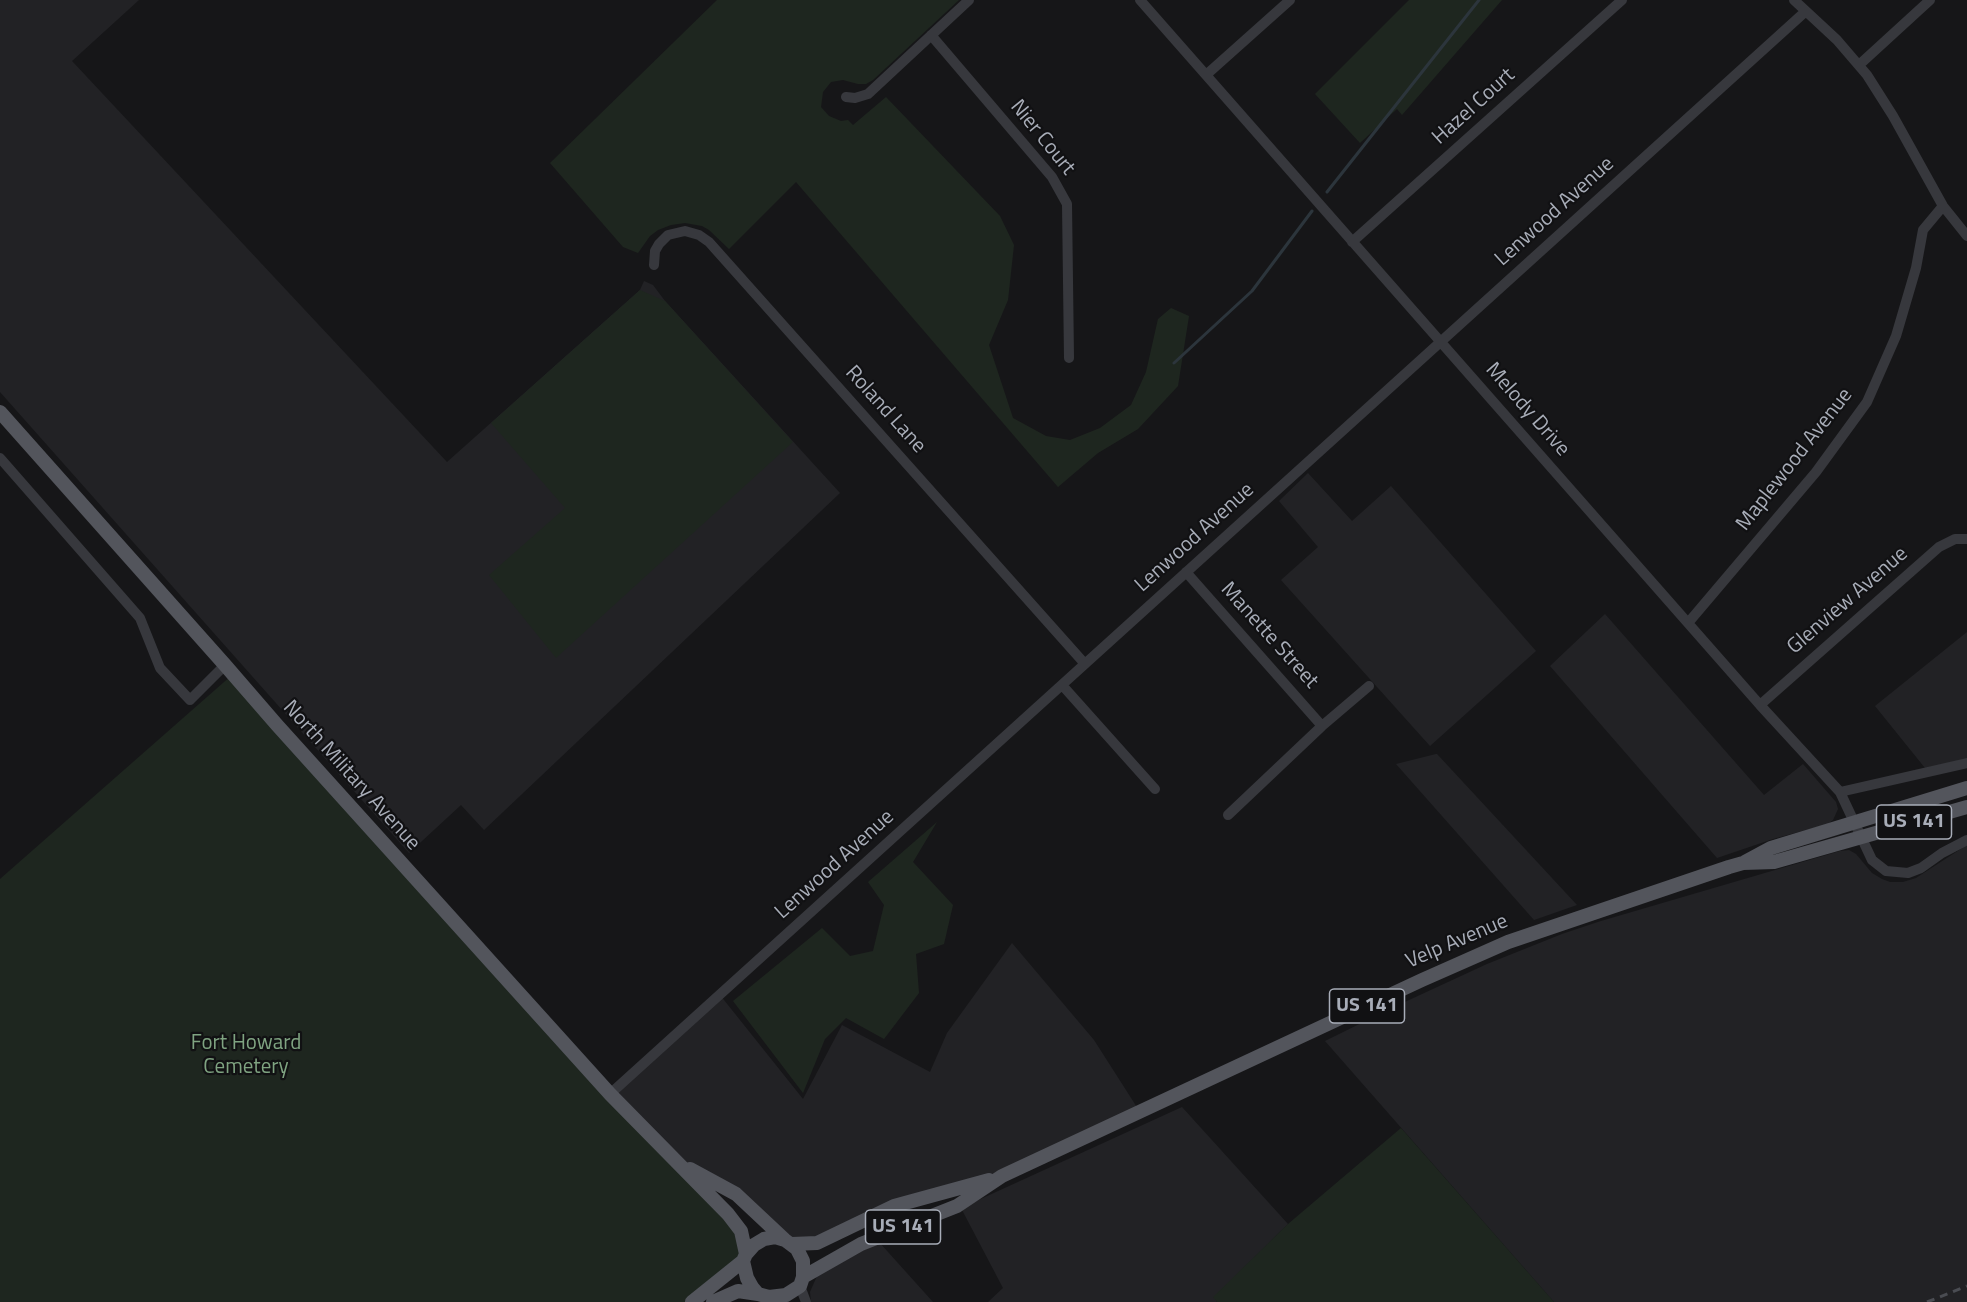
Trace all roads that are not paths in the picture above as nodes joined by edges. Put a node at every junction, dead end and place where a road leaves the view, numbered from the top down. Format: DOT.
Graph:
graph roads {
  1 [pos="969,0"];
  2 [pos="1140,0"];
  3 [pos="1290,0"];
  4 [pos="1622,0"];
  5 [pos="1794,0"];
  6 [pos="1930,0"];
  7 [pos="1806,11"];
  8 [pos="931,35"];
  9 [pos="1859,65"];
  10 [pos="1206,75"];
  11 [pos="846,97"];
  12 [pos="1943,206"];
  13 [pos="1967,236"];
  14 [pos="1352,242"];
  15 [pos="654,265"];
  16 [pos="1440,342"];
  17 [pos="1069,358"];
  18 [pos="0,412"];
  19 [pos="0,458"];
  20 [pos="1967,539"];
  21 [pos="1186,573"];
  22 [pos="1688,623"];
  23 [pos="225,664"];
  24 [pos="1085,664"];
  25 [pos="1062,685"];
  26 [pos="1368,686"];
  27 [pos="1760,705"];
  28 [pos="1322,726"];
  29 [pos="1967,763"];
  30 [pos="1967,788"];
  31 [pos="1155,789"];
  32 [pos="1840,792"];
  33 [pos="1967,807"];
  34 [pos="1228,815"];
  35 [pos="1853,822"];
  36 [pos="1860,837"];
  37 [pos="1967,840"];
  38 [pos="1743,863"];
  39 [pos="610,1095"];
  40 [pos="678,1162"];
  41 [pos="1002,1176"];
  42 [pos="788,1242"];
  43 [pos="745,1258"];
  44 [pos="801,1281"];
  45 [pos="767,1298"];
  46 [pos="692,1302"];
  47 [pos="713,1302"];
  48 [pos="806,1302"];
  1 -- 8 [label="street"];
  2 -- 10 [label="street, Melody Drive"];
  3 -- 10 [label="street"];
  4 -- 14 [label="street, Hazel Court"];
  5 -- 7 [label="street"];
  6 -- 9 [label="street"];
  7 -- 9 [label="street"];
  7 -- 16 [label="street, Lenwood Avenue"];
  8 -- 11 [label="street"];
  8 -- 17 [label="street, Nier Court"];
  9 -- 12 [label="street"];
  10 -- 14 [label="street, Melody Drive"];
  12 -- 13 [label="street"];
  12 -- 22 [label="street, Maplewood Avenue"];
  14 -- 16 [label="street, Melody Drive"];
  15 -- 24 [label="street, Roland Lane"];
  16 -- 21 [label="street, Lenwood Avenue"];
  16 -- 22 [label="street, Melody Drive"];
  18 -- 23 [label="main road, North Military Avenue"];
  19 -- 23 [label="street"];
  20 -- 27 [label="street, Glenview Avenue"];
  21 -- 24 [label="street, Lenwood Avenue"];
  21 -- 28 [label="street, Manette Street"];
  22 -- 27 [label="street, Melody Drive"];
  23 -- 39 [label="main road, North Military Avenue"];
  24 -- 25 [label="street, Lenwood Avenue"];
  25 -- 31 [label="street"];
  25 -- 39 [label="street, Lenwood Avenue"];
  26 -- 28 [label="street"];
  27 -- 32 [label="street, Melody Drive"];
  28 -- 34 [label="street"];
  29 -- 32 [label="street"];
  30 -- 35 [label="main road, Velp Avenue / US 141"];
  32 -- 35 [label="street, Melody Drive"];
  33 -- 36 [label="main road, Velp Avenue / US 141"];
  35 -- 36 [label="street, Melody Drive"];
  35 -- 38 [label="main road, Velp Avenue / US 141"];
  36 -- 37 [label="street, Melody Drive"];
  36 -- 38 [label="main road, Velp Avenue / US 141"];
  38 -- 41 [label="main road, Velp Avenue / US 141"];
  39 -- 40 [label="main road, North Military Avenue"];
  40 -- 42 [label="main road, North Military Avenue"];
  40 -- 43 [label="main road, North Military Avenue"];
  41 -- 42 [label="main road, Velp Avenue / US 141"];
  41 -- 44 [label="main road, Velp Avenue / US 141"];
  42 -- 43 [label="main road"];
  42 -- 44 [label="main road"];
  43 -- 45 [label="main road"];
  43 -- 46 [label="main road"];
  44 -- 45 [label="main road"];
  44 -- 48 [label="street"];
  45 -- 47 [label="main road"];
}
